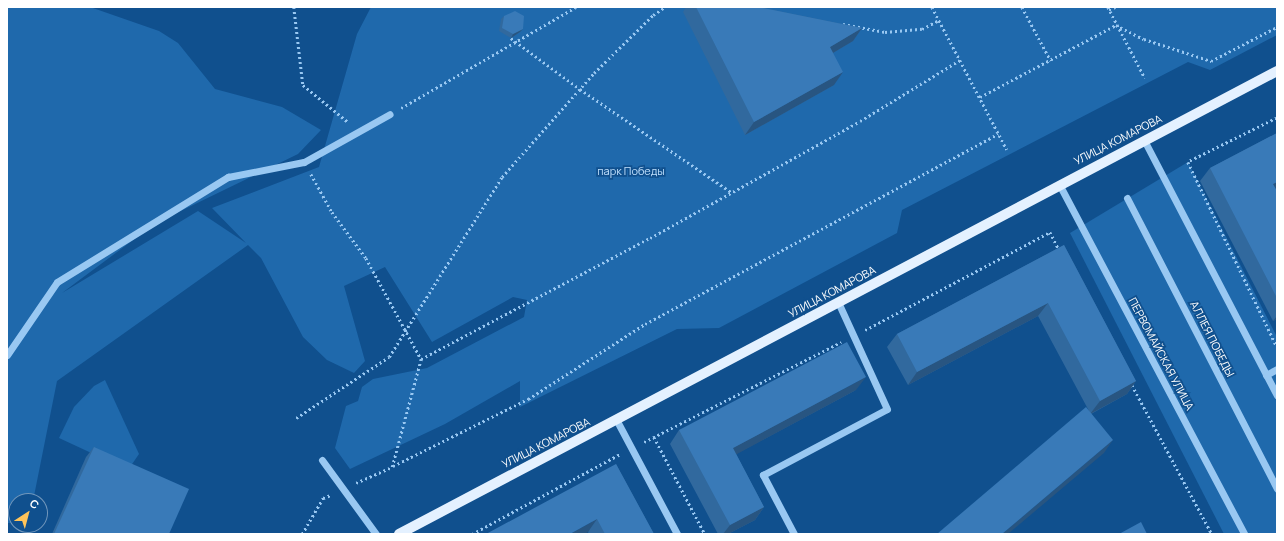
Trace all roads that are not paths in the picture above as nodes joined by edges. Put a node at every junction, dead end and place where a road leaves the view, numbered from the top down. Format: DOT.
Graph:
graph roads {
  1 [pos="1277,71"];
  2 [pos="390,114"];
  3 [pos="1144,140"];
  4 [pos="1059,184"];
  5 [pos="1127,198"];
  6 [pos="838,302"];
  7 [pos="7,355"];
  8 [pos="1277,369"];
  9 [pos="1266,375"];
  10 [pos="1277,396"];
  11 [pos="616,421"];
  12 [pos="322,460"];
  13 [pos="1277,489"];
  14 [pos="376,534"];
  15 [pos="399,534"];
  16 [pos="678,534"];
  17 [pos="794,534"];
  18 [pos="1244,534"];
  1 -- 3 [label="main road, УЛИЦА КОМАРОВА"];
  2 -- 7 [label="street"];
  3 -- 4 [label="main road, УЛИЦА КОМАРОВА"];
  3 -- 9 [label="street"];
  4 -- 6 [label="main road, УЛИЦА КОМАРОВА"];
  4 -- 18 [label="street, ПЕРВОМАЙСКАЯ УЛИЦА"];
  5 -- 13 [label="street, АЛЛЕЯ ПОБЕДЫ"];
  6 -- 11 [label="main road, УЛИЦА КОМАРОВА"];
  6 -- 17 [label="street"];
  8 -- 9 [label="street"];
  9 -- 10 [label="street"];
  11 -- 15 [label="main road, УЛИЦА КОМАРОВА"];
  11 -- 16 [label="street"];
  12 -- 14 [label="street"];
}
